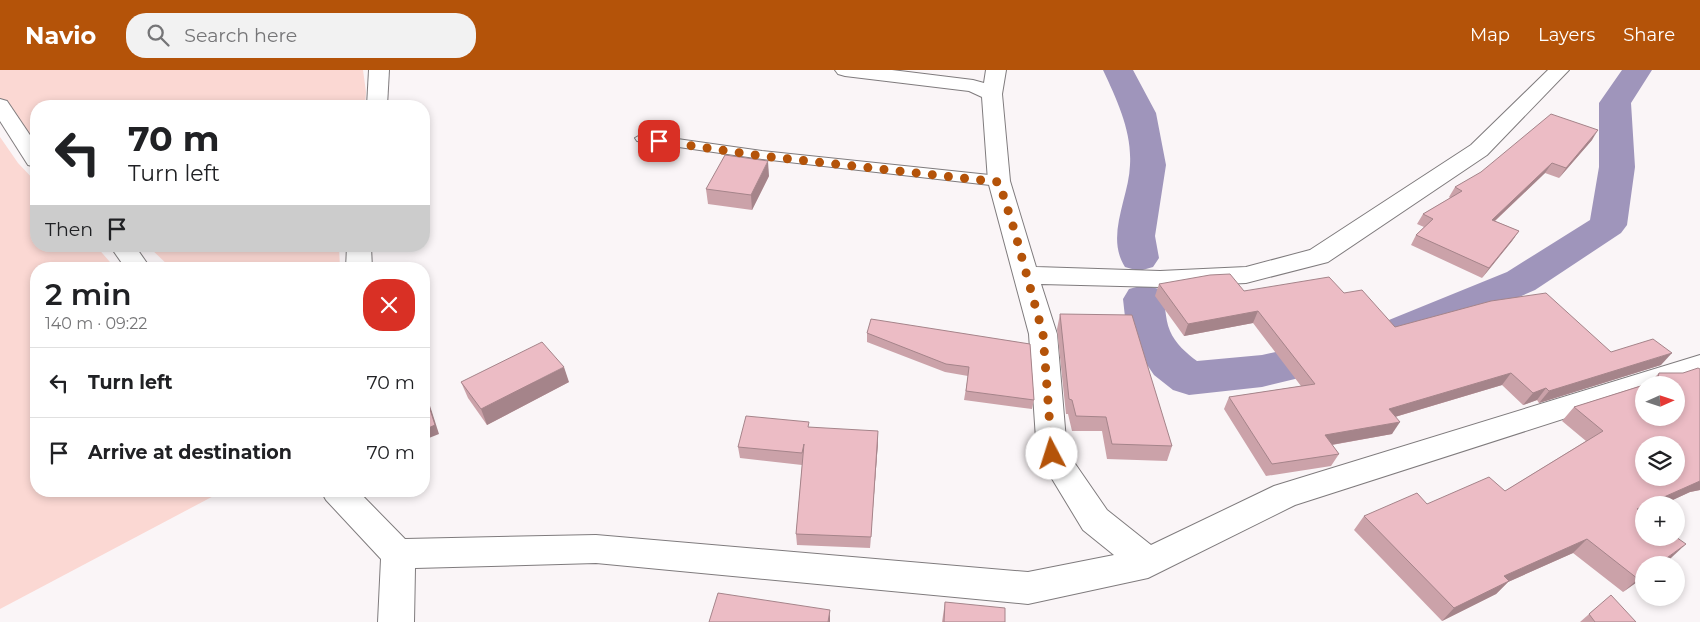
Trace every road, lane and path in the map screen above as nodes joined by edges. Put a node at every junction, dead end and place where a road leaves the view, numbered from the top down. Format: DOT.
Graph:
graph roads {
  1 [pos="379,70"];
  2 [pos="845,70"];
  3 [pos="1559,70"];
  4 [pos="994,82"];
  5 [pos="377,100"];
  6 [pos="0,105"];
  7 [pos="642,138"];
  8 [pos="30,151"];
  9 [pos="999,182"];
  10 [pos="1027,274"];
  11 [pos="1700,365"];
  12 [pos="343,497"];
  13 [pos="398,554"];
  14 [pos="1148,564"];
  15 [pos="396,622"];
  1 -- 5 [label="street"];
  2 -- 4 [label="street"];
  3 -- 10 [label="street"];
  4 -- 9 [label="street"];
  6 -- 8 [label="street"];
  7 -- 9 [label="lane"];
  9 -- 10 [label="street"];
  10 -- 14 [label="street"];
  11 -- 14 [label="street"];
  12 -- 13 [label="street"];
  13 -- 14 [label="street"];
  13 -- 15 [label="street"];
}
